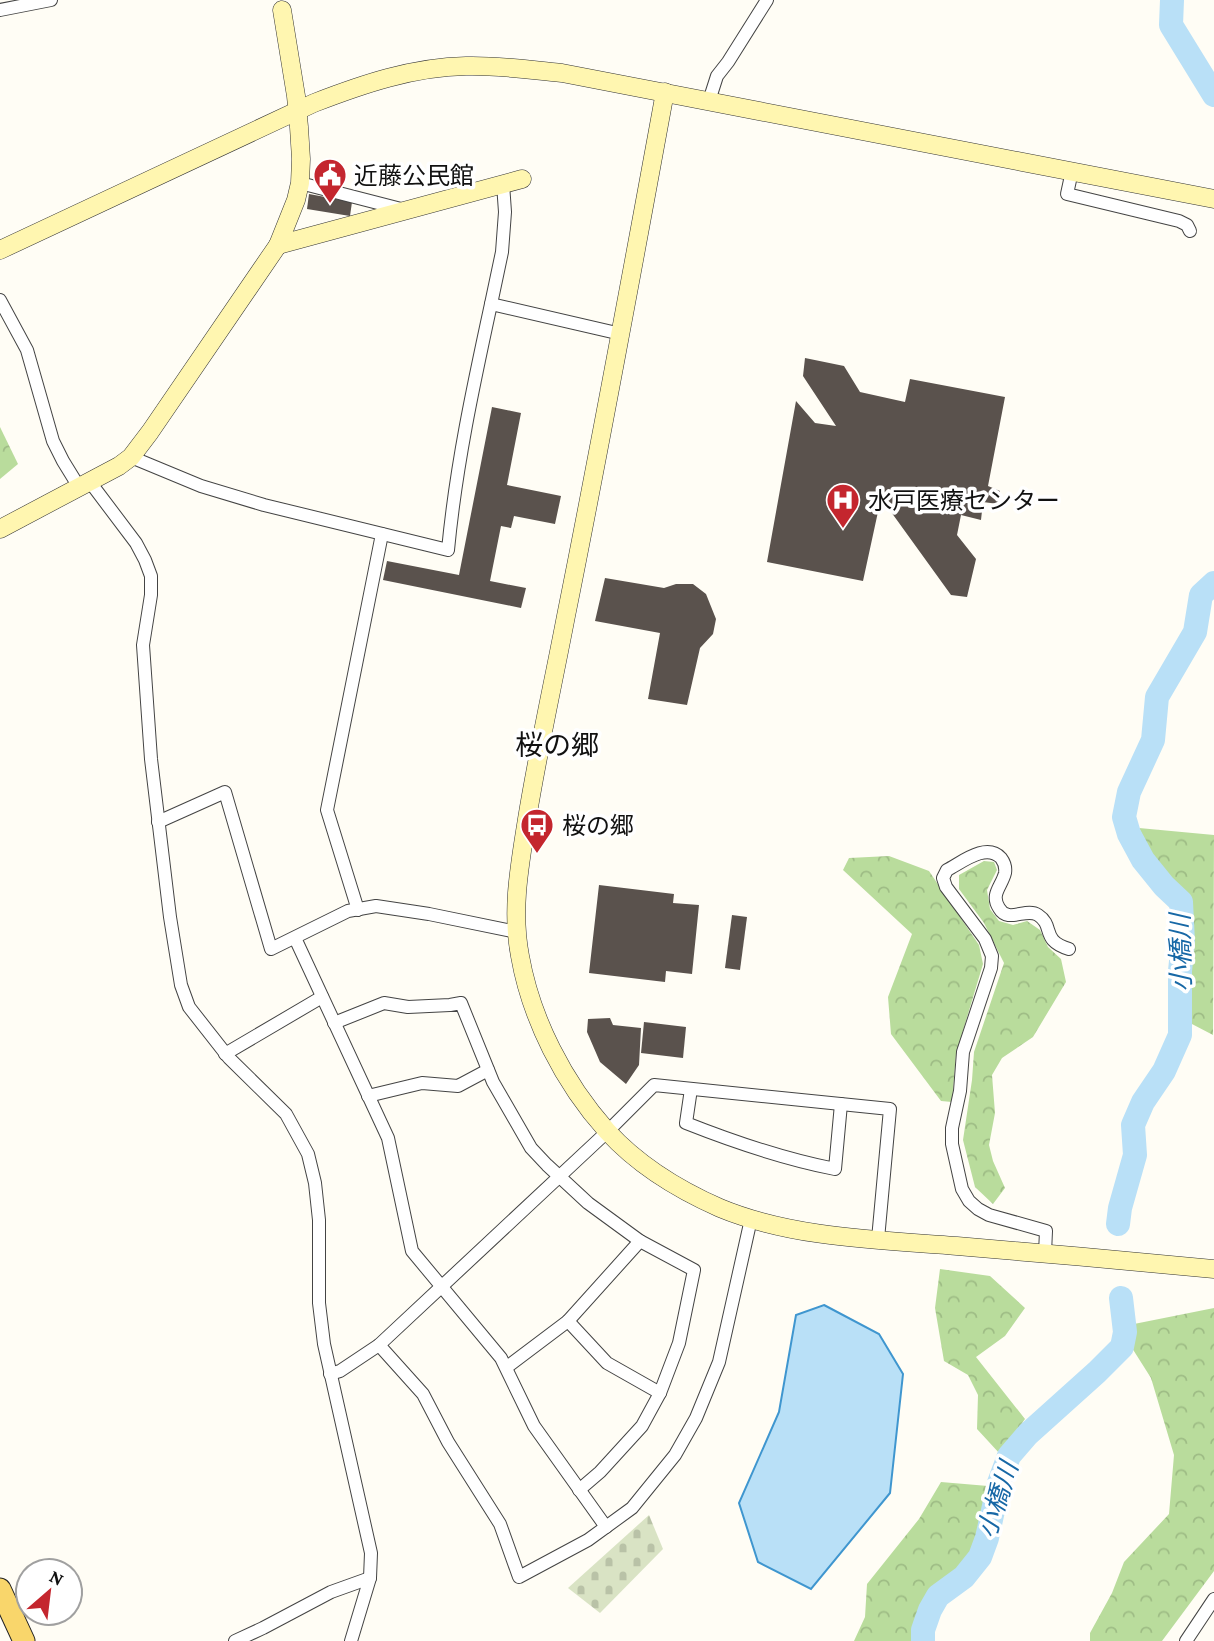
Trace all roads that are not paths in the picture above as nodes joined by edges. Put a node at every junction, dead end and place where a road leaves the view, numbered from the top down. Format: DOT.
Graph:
graph roads {
  1 [pos="51,0"];
  2 [pos="767,0"];
  3 [pos="281,5"];
  4 [pos="0,10"];
  5 [pos="665,92"];
  6 [pos="709,101"];
  7 [pos="297,111"];
  8 [pos="1072,172"];
  9 [pos="522,179"];
  10 [pos="300,183"];
  11 [pos="503,184"];
  12 [pos="1214,199"];
  13 [pos="407,211"];
  14 [pos="1190,231"];
  15 [pos="278,245"];
  16 [pos="0,250"];
  17 [pos="0,300"];
  18 [pos="491,304"];
  19 [pos="621,334"];
  20 [pos="131,457"];
  21 [pos="85,484"];
  22 [pos="0,529"];
  23 [pos="382,534"];
  24 [pos="158,822"];
  25 [pos="358,910"];
  26 [pos="517,932"];
  27 [pos="295,939"];
  28 [pos="1069,949"];
  29 [pos="322,997"];
  30 [pos="334,1023"];
  31 [pos="225,1054"];
  32 [pos="488,1070"];
  33 [pos="691,1089"];
  34 [pos="368,1096"];
  35 [pos="841,1104"];
  36 [pos="608,1131"];
  37 [pos="559,1177"];
  38 [pos="751,1219"];
  39 [pos="877,1240"];
  40 [pos="640,1241"];
  41 [pos="1045,1253"];
  42 [pos="1214,1269"];
  43 [pos="441,1287"];
  44 [pos="568,1321"];
  45 [pos="379,1345"];
  46 [pos="507,1367"];
  47 [pos="330,1374"];
  48 [pos="660,1393"];
  49 [pos="579,1490"];
  50 [pos="606,1527"];
  51 [pos="370,1578"];
  52 [pos="0,1589"];
  53 [pos="1213,1602"];
  54 [pos="24,1641"];
  55 [pos="235,1641"];
  56 [pos="351,1641"];
  57 [pos="1186,1641"];
  1 -- 4 [label="street"];
  2 -- 6 [label="street"];
  3 -- 7 [label="street"];
  5 -- 6 [label="street"];
  5 -- 7 [label="street"];
  5 -- 19 [label="street"];
  6 -- 8 [label="street"];
  7 -- 10 [label="street"];
  7 -- 16 [label="street"];
  8 -- 12 [label="street"];
  8 -- 14 [label="street"];
  9 -- 11 [label="street"];
  10 -- 13 [label="street"];
  10 -- 15 [label="street"];
  11 -- 13 [label="street"];
  11 -- 18 [label="street"];
  13 -- 15 [label="street"];
  15 -- 20 [label="street"];
  17 -- 21 [label="street"];
  18 -- 19 [label="street"];
  18 -- 23 [label="street"];
  19 -- 26 [label="street"];
  20 -- 21 [label="street"];
  20 -- 23 [label="street"];
  21 -- 22 [label="street"];
  21 -- 24 [label="street"];
  23 -- 25 [label="street"];
  24 -- 27 [label="street"];
  24 -- 31 [label="street"];
  25 -- 26 [label="street"];
  25 -- 27 [label="street"];
  26 -- 36 [label="street"];
  27 -- 29 [label="street"];
  28 -- 41 [label="street"];
  29 -- 30 [label="street"];
  29 -- 31 [label="street"];
  30 -- 32 [label="street"];
  30 -- 34 [label="street"];
  31 -- 47 [label="street"];
  32 -- 34 [label="street"];
  32 -- 37 [label="street"];
  33 -- 35 [label="street"];
  33 -- 35 [label="street"];
  33 -- 36 [label="street"];
  34 -- 43 [label="street"];
  35 -- 39 [label="street"];
  36 -- 37 [label="street"];
  36 -- 38 [label="street"];
  37 -- 40 [label="street"];
  37 -- 43 [label="street"];
  38 -- 39 [label="street"];
  38 -- 50 [label="street"];
  39 -- 41 [label="street"];
  40 -- 44 [label="street"];
  40 -- 48 [label="street"];
  41 -- 42 [label="street"];
  43 -- 45 [label="street"];
  43 -- 46 [label="street"];
  44 -- 46 [label="street"];
  44 -- 48 [label="street"];
  45 -- 47 [label="street"];
  45 -- 50 [label="street"];
  46 -- 49 [label="street"];
  47 -- 51 [label="street"];
  48 -- 49 [label="street"];
  49 -- 50 [label="street"];
  51 -- 55 [label="street"];
  51 -- 56 [label="street"];
  52 -- 54 [label="main road"];
  53 -- 57 [label="street"];
}
